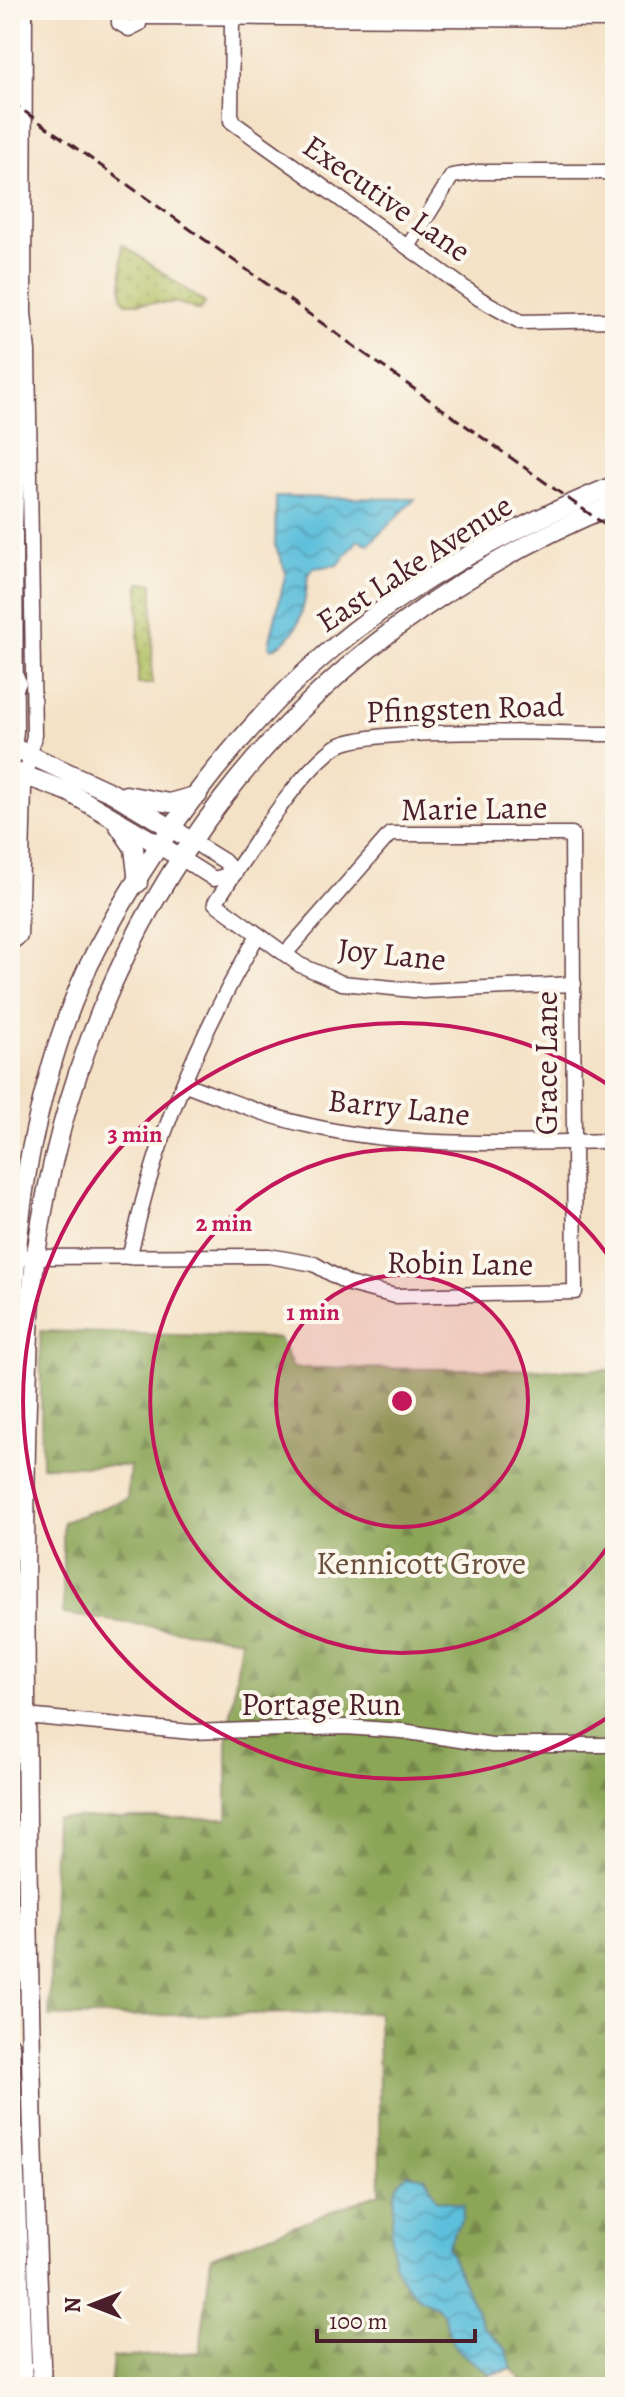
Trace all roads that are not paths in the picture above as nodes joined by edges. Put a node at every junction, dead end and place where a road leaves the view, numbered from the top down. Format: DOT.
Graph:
graph roads {
  1 [pos="25,10"];
  2 [pos="119,10"];
  3 [pos="141,13"];
  4 [pos="232,17"];
  5 [pos="615,20"];
  6 [pos="615,172"];
  7 [pos="408,247"];
  8 [pos="24,313"];
  9 [pos="615,320"];
  10 [pos="615,485"];
  11 [pos="615,504"];
  12 [pos="14,689"];
  13 [pos="615,734"];
  14 [pos="18,749"];
  15 [pos="14,776"];
  16 [pos="112,793"];
  17 [pos="198,795"];
  18 [pos="106,812"];
  19 [pos="173,829"];
  20 [pos="572,834"];
  21 [pos="190,840"];
  22 [pos="162,846"];
  23 [pos="179,857"];
  24 [pos="235,873"];
  25 [pos="16,880"];
  26 [pos="138,883"];
  27 [pos="258,935"];
  28 [pos="15,940"];
  29 [pos="285,954"];
  30 [pos="574,984"];
  31 [pos="185,1084"];
  32 [pos="615,1141"];
  33 [pos="575,1142"];
  34 [pos="14,1257"];
  35 [pos="35,1257"];
  36 [pos="129,1257"];
  37 [pos="575,1292"];
  38 [pos="10,1466"];
  39 [pos="26,1716"];
  40 [pos="615,1745"];
  41 [pos="19,2006"];
  42 [pos="10,2045"];
  43 [pos="23,2387"];
  44 [pos="42,2387"];
  1 -- 8 [label="street"];
  2 -- 3 [label="street"];
  3 -- 4 [label="street"];
  4 -- 5 [label="street"];
  4 -- 7 [label="street, Executive Lane"];
  6 -- 7 [label="street"];
  7 -- 9 [label="street, Executive Lane"];
  8 -- 12 [label="street"];
  8 -- 14 [label="street"];
  10 -- 17 [label="main road, East Lake Avenue"];
  11 -- 21 [label="main road, East Lake Avenue"];
  12 -- 14 [label="street"];
  13 -- 24 [label="street, Pfingsten Road"];
  14 -- 15 [label="street"];
  14 -- 16 [label="main road"];
  15 -- 18 [label="main road"];
  15 -- 25 [label="street"];
  16 -- 17 [label="main road"];
  16 -- 19 [label="main road"];
  17 -- 19 [label="main road, East Lake Avenue"];
  18 -- 22 [label="main road"];
  18 -- 26 [label="main road"];
  19 -- 21 [label="main road"];
  19 -- 22 [label="main road, East Lake Avenue"];
  20 -- 29 [label="street, Marie Lane"];
  20 -- 30 [label="street, Grace Lane"];
  21 -- 23 [label="main road, East Lake Avenue"];
  21 -- 24 [label="street"];
  22 -- 23 [label="main road"];
  22 -- 26 [label="main road, East Lake Avenue"];
  23 -- 24 [label="street"];
  23 -- 35 [label="main road, East Lake Avenue"];
  24 -- 27 [label="street, Joy Lane"];
  25 -- 28 [label="street"];
  26 -- 34 [label="main road, East Lake Avenue"];
  27 -- 29 [label="street, Joy Lane"];
  27 -- 31 [label="street"];
  29 -- 30 [label="street, Joy Lane"];
  30 -- 33 [label="street, Grace Lane"];
  31 -- 33 [label="street, Barry Lane"];
  31 -- 36 [label="street"];
  32 -- 33 [label="street, Barry Lane"];
  33 -- 37 [label="street, Grace Lane"];
  34 -- 35 [label="street, Robin Lane"];
  34 -- 38 [label="main road, East Lake Avenue"];
  35 -- 36 [label="street, Robin Lane"];
  35 -- 39 [label="main road, East Lake Avenue"];
  36 -- 37 [label="street, Robin Lane"];
  39 -- 40 [label="street, Portage Run"];
  39 -- 41 [label="main road, East Lake Avenue"];
  41 -- 44 [label="main road, East Lake Avenue"];
  42 -- 43 [label="main road"];
}
